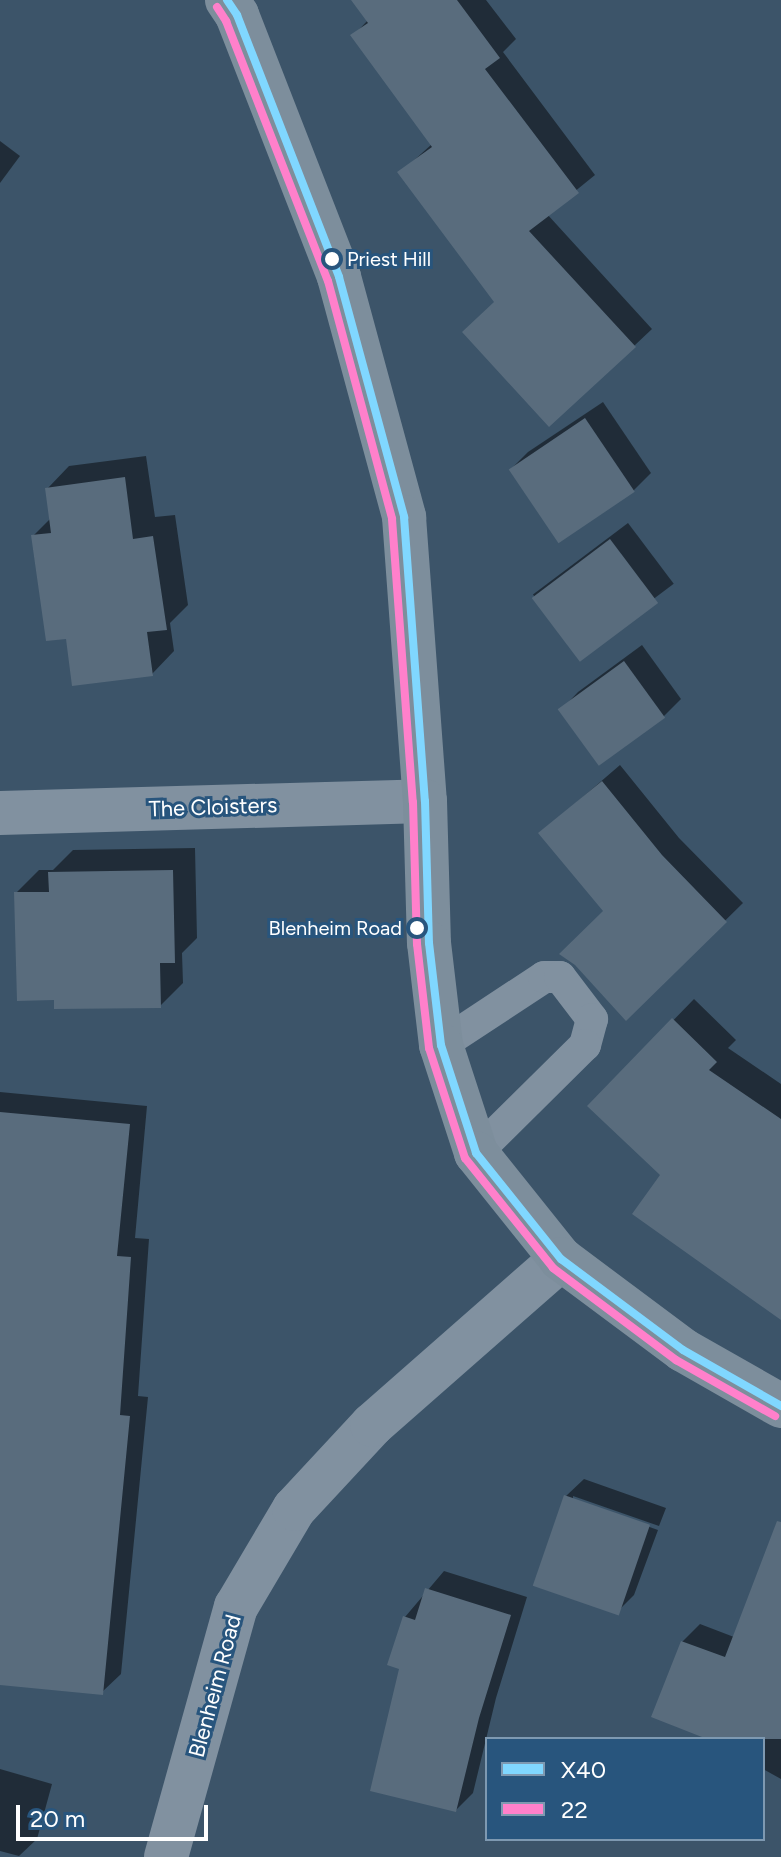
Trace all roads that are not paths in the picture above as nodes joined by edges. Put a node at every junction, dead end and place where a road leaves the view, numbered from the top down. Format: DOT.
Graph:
graph roads {
  1 [pos="227,0"];
  2 [pos="425,801"];
  3 [pos="0,813"];
  4 [pos="441,1045"];
  5 [pos="476,1153"];
  6 [pos="561,1259"];
  7 [pos="781,1406"];
  8 [pos="166,1857"];
  1 -- 2 [label="street"];
  2 -- 3 [label="street, The Cloisters"];
  2 -- 4 [label="street"];
  4 -- 5 [label="street"];
  4 -- 5 [label="lane"];
  5 -- 6 [label="street"];
  6 -- 7 [label="street"];
  6 -- 8 [label="street, Blenheim Road"];
}
